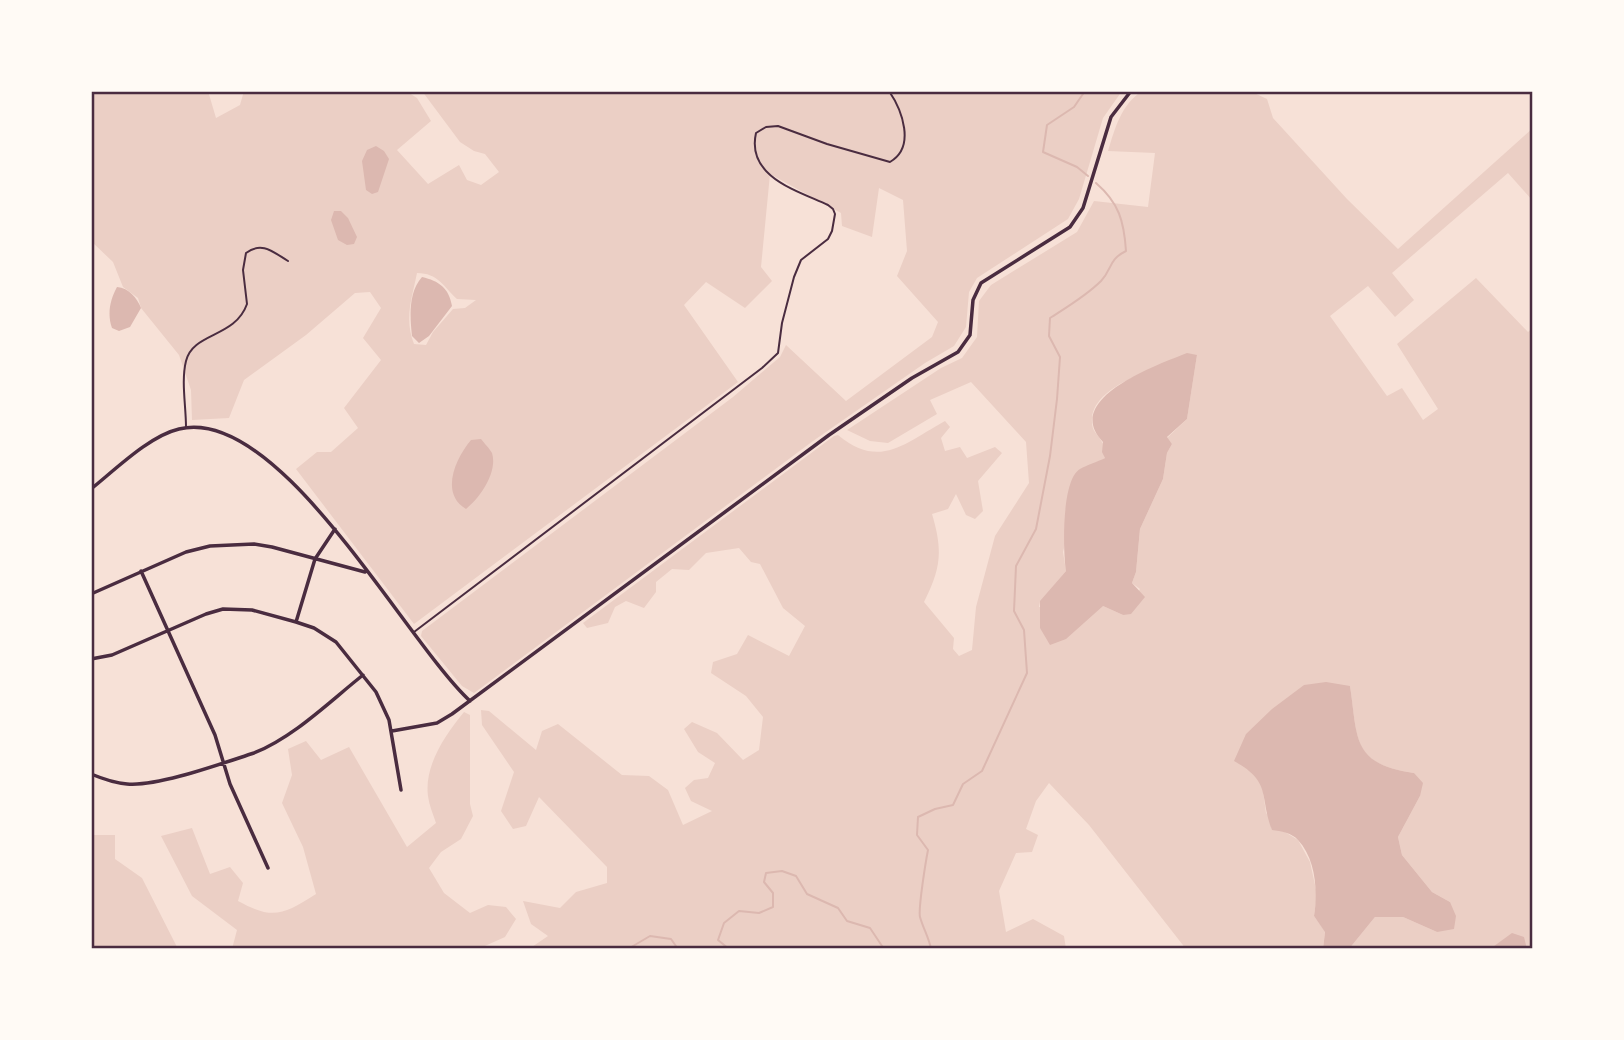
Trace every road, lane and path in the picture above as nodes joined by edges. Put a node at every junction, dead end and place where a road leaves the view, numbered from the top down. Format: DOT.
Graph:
graph roads {
  1 [pos="889,91"];
  2 [pos="1131,91"];
  3 [pos="1265,91"];
  4 [pos="1281,91"];
  5 [pos="289,261"];
  6 [pos="186,428"];
  7 [pos="91,489"];
  8 [pos="335,529"];
  9 [pos="315,559"];
  10 [pos="141,570"];
  11 [pos="368,573"];
  12 [pos="91,594"];
  13 [pos="296,622"];
  14 [pos="168,631"];
  15 [pos="413,633"];
  16 [pos="91,659"];
  17 [pos="363,675"];
  18 [pos="470,701"];
  19 [pos="392,732"];
  20 [pos="223,763"];
  21 [pos="91,774"];
  22 [pos="401,790"];
  23 [pos="268,868"];
  1 -- 15 [label="lane"];
  2 -- 18 [label="street"];
  3 -- 4 [label="street"];
  5 -- 6 [label="lane"];
  6 -- 7 [label="street"];
  6 -- 8 [label="street"];
  8 -- 9 [label="street"];
  8 -- 11 [label="street"];
  9 -- 10 [label="street"];
  9 -- 11 [label="street"];
  9 -- 13 [label="street"];
  10 -- 12 [label="street"];
  10 -- 14 [label="street"];
  11 -- 15 [label="street"];
  13 -- 14 [label="street"];
  13 -- 17 [label="street"];
  14 -- 16 [label="street"];
  14 -- 20 [label="street"];
  15 -- 18 [label="street"];
  17 -- 19 [label="street"];
  17 -- 20 [label="street"];
  18 -- 19 [label="street"];
  19 -- 22 [label="street"];
  20 -- 21 [label="street"];
  20 -- 23 [label="street"];
}
